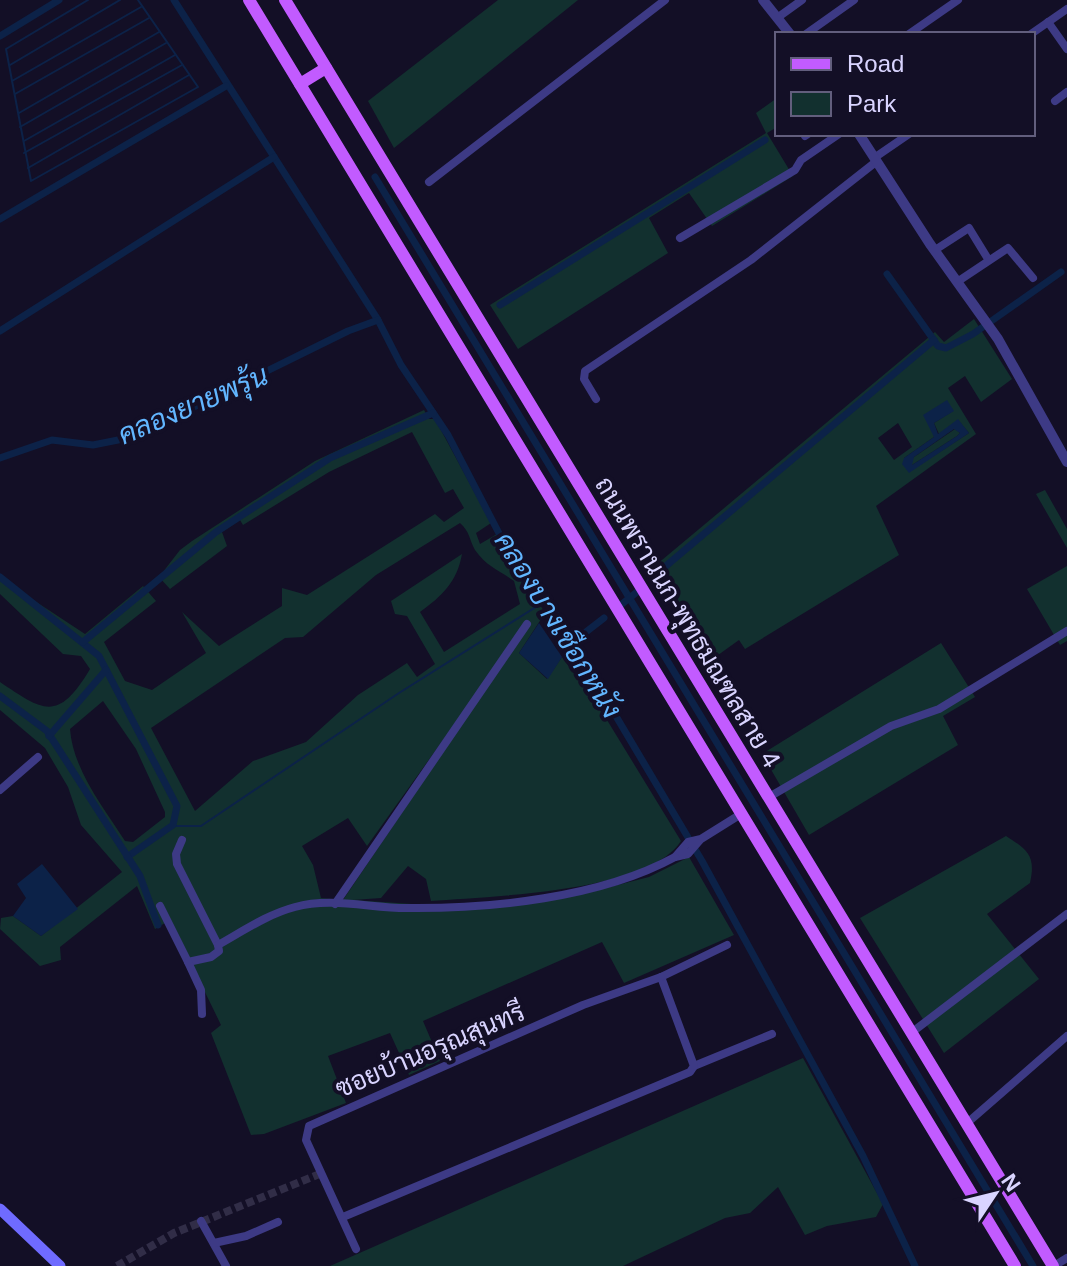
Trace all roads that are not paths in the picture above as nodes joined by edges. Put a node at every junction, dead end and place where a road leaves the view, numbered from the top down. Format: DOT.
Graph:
graph roads {
  1 [pos="249,0"];
  2 [pos="285,0"];
  3 [pos="665,0"];
  4 [pos="763,0"];
  5 [pos="802,0"];
  6 [pos="854,0"];
  7 [pos="958,0"];
  8 [pos="1067,9"];
  9 [pos="777,18"];
  10 [pos="1048,22"];
  11 [pos="788,32"];
  12 [pos="809,32"];
  13 [pos="912,32"];
  14 [pos="1034,32"];
  15 [pos="1067,49"];
  16 [pos="326,68"];
  17 [pos="300,84"];
  18 [pos="1067,92"];
  19 [pos="1055,101"];
  20 [pos="836,136"];
  21 [pos="860,136"];
  22 [pos="906,136"];
  23 [pos="876,160"];
  24 [pos="429,182"];
  25 [pos="680,238"];
  26 [pos="935,250"];
  27 [pos="988,259"];
  28 [pos="1033,278"];
  29 [pos="957,282"];
  30 [pos="596,399"];
  31 [pos="1067,462"];
  32 [pos="527,624"];
  33 [pos="1067,631"];
  34 [pos="38,757"];
  35 [pos="0,790"];
  36 [pos="769,797"];
  37 [pos="741,814"];
  38 [pos="182,840"];
  39 [pos="335,904"];
  40 [pos="160,906"];
  41 [pos="1067,914"];
  42 [pos="218,945"];
  43 [pos="727,945"];
  44 [pos="188,962"];
  45 [pos="661,977"];
  46 [pos="202,1014"];
  47 [pos="911,1033"];
  48 [pos="772,1034"];
  49 [pos="1067,1036"];
  50 [pos="694,1066"];
  51 [pos="966,1124"];
  52 [pos="0,1209"];
  53 [pos="343,1217"];
  54 [pos="201,1221"];
  55 [pos="278,1222"];
  56 [pos="214,1243"];
  57 [pos="356,1249"];
  58 [pos="1067,1258"];
  59 [pos="60,1266"];
  60 [pos="226,1266"];
  61 [pos="1015,1266"];
  62 [pos="1053,1266"];
  1 -- 17 [label="main road, ถนนพรานนก-พุทธมณฑลสาย 4"];
  2 -- 16 [label="main road, ถนนพรานนก-พุทธมณฑลสาย 4"];
  3 -- 24 [label="street"];
  4 -- 9 [label="street"];
  5 -- 9 [label="street"];
  6 -- 12 [label="street"];
  7 -- 13 [label="street"];
  8 -- 10 [label="street"];
  9 -- 11 [label="street"];
  10 -- 14 [label="street"];
  10 -- 15 [label="street"];
  16 -- 17 [label="main road"];
  16 -- 36 [label="main road, ถนนพรานนก-พุทธมณฑลสาย 4"];
  17 -- 37 [label="main road, ถนนพรานนก-พุทธมณฑลสาย 4"];
  18 -- 19 [label="street"];
  20 -- 25 [label="street"];
  21 -- 23 [label="street"];
  22 -- 23 [label="street"];
  23 -- 26 [label="street"];
  23 -- 30 [label="street"];
  26 -- 27 [label="street"];
  26 -- 29 [label="street"];
  27 -- 28 [label="street"];
  27 -- 29 [label="street"];
  29 -- 31 [label="street"];
  32 -- 39 [label="street"];
  33 -- 36 [label="street"];
  34 -- 35 [label="street"];
  36 -- 47 [label="main road, ถนนพรานนก-พุทธมณฑลสาย 4"];
  37 -- 39 [label="street"];
  37 -- 61 [label="main road, ถนนพรานนก-พุทธมณฑลสาย 4"];
  38 -- 42 [label="street"];
  39 -- 42 [label="street"];
  40 -- 44 [label="street"];
  41 -- 47 [label="street"];
  42 -- 44 [label="street"];
  43 -- 45 [label="street, ซอยบ้านอรุณสุนทรี"];
  44 -- 46 [label="street"];
  45 -- 50 [label="street"];
  45 -- 53 [label="street, ซอยบ้านอรุณสุนทรี"];
  47 -- 51 [label="main road, ถนนพรานนก-พุทธมณฑลสาย 4"];
  48 -- 50 [label="street"];
  49 -- 51 [label="street"];
  50 -- 53 [label="street"];
  51 -- 62 [label="main road, ถนนพรานนก-พุทธมณฑลสาย 4"];
  52 -- 59 [label="main road"];
  53 -- 57 [label="street, ซอยบ้านอรุณสุนทรี"];
  54 -- 56 [label="street"];
  55 -- 56 [label="street"];
  56 -- 60 [label="street"];
  58 -- 62 [label="street"];
}
